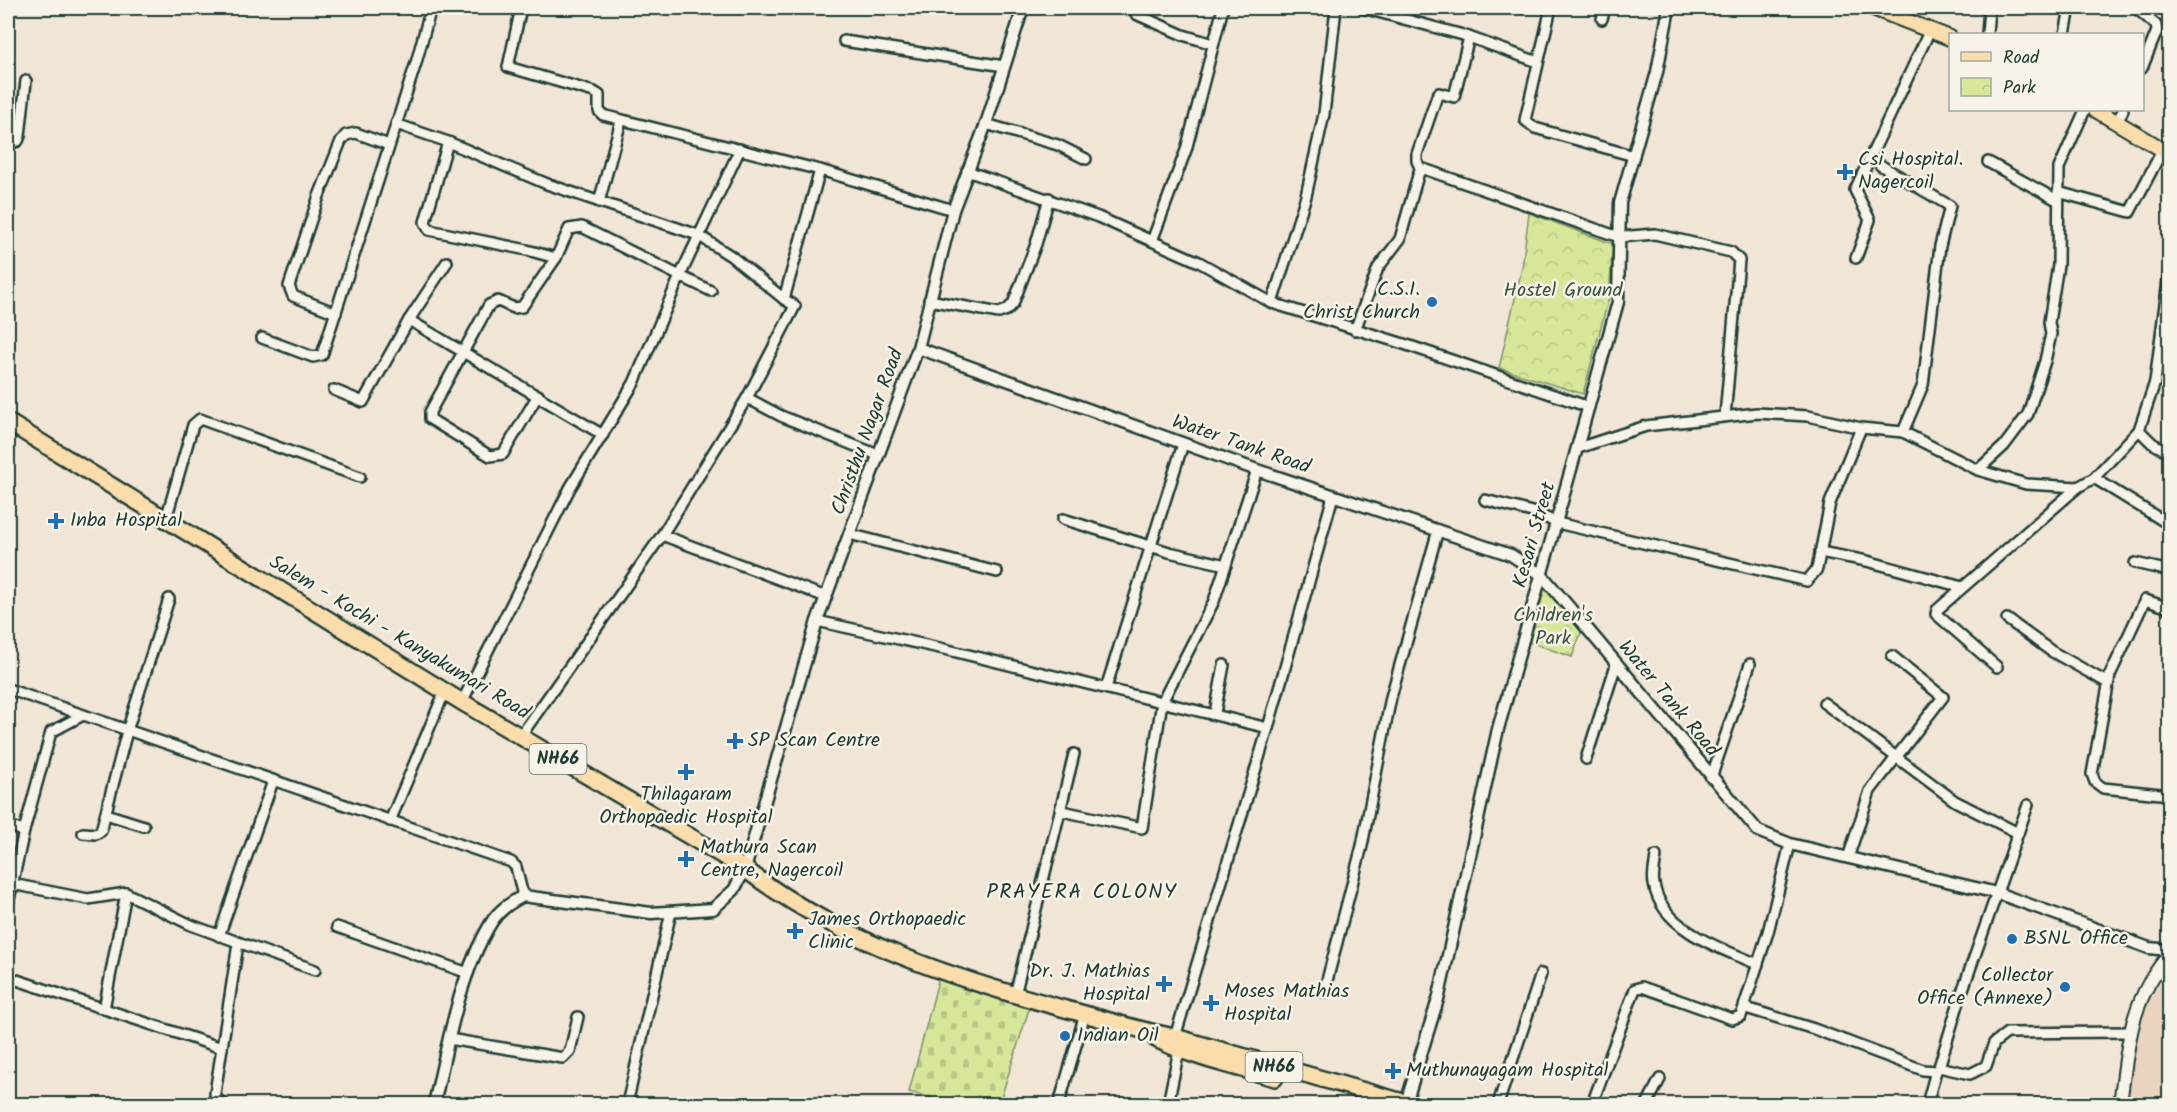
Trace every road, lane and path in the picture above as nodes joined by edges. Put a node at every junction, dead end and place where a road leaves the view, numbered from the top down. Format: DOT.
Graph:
graph roads {
  1 [pos="431,8"];
  2 [pos="521,8"];
  3 [pos="1019,8"];
  4 [pos="1138,8"];
  5 [pos="1223,8"];
  6 [pos="1336,8"];
  7 [pos="1363,8"];
  8 [pos="1551,8"];
  9 [pos="1605,8"];
  10 [pos="1669,8"];
  11 [pos="1873,8"];
  12 [pos="1989,8"];
  13 [pos="2070,8"];
  14 [pos="2136,8"];
  15 [pos="1602,19"];
  16 [pos="1930,30"];
  17 [pos="1987,33"];
  18 [pos="2065,33"];
  19 [pos="1469,38"];
  20 [pos="1949,38"];
  21 [pos="844,41"];
  22 [pos="1213,44"];
  23 [pos="1538,62"];
  24 [pos="2144,63"];
  25 [pos="1004,66"];
  26 [pos="26,81"];
  27 [pos="2085,111"];
  28 [pos="2098,111"];
  29 [pos="2123,111"];
  30 [pos="621,121"];
  31 [pos="2117,123"];
  32 [pos="396,124"];
  33 [pos="986,124"];
  34 [pos="448,142"];
  35 [pos="8,144"];
  36 [pos="389,145"];
  37 [pos="740,149"];
  38 [pos="2166,151"];
  39 [pos="1634,156"];
  40 [pos="1086,159"];
  41 [pos="1988,162"];
  42 [pos="1880,165"];
  43 [pos="820,170"];
  44 [pos="1420,170"];
  45 [pos="967,171"];
  46 [pos="2057,196"];
  47 [pos="1049,198"];
  48 [pos="599,202"];
  49 [pos="953,210"];
  50 [pos="698,236"];
  51 [pos="1619,237"];
  52 [pos="1152,241"];
  53 [pos="556,258"];
  54 [pos="1856,258"];
  55 [pos="447,262"];
  56 [pos="2169,265"];
  57 [pos="680,276"];
  58 [pos="711,291"];
  59 [pos="784,299"];
  60 [pos="929,300"];
  61 [pos="1272,303"];
  62 [pos="336,313"];
  63 [pos="409,320"];
  64 [pos="1355,330"];
  65 [pos="262,338"];
  66 [pos="918,348"];
  67 [pos="465,351"];
  68 [pos="2158,362"];
  69 [pos="2169,367"];
  70 [pos="334,390"];
  71 [pos="538,395"];
  72 [pos="747,398"];
  73 [pos="1588,407"];
  74 [pos="1725,416"];
  75 [pos="8,422"];
  76 [pos="1861,428"];
  77 [pos="2139,430"];
  78 [pos="1903,432"];
  79 [pos="603,435"];
  80 [pos="1183,444"];
  81 [pos="1578,448"];
  82 [pos="2169,453"];
  83 [pos="878,455"];
  84 [pos="1257,470"];
  85 [pos="1978,470"];
  86 [pos="360,477"];
  87 [pos="2094,478"];
  88 [pos="2078,487"];
  89 [pos="1333,496"];
  90 [pos="1485,500"];
  91 [pos="166,519"];
  92 [pos="1063,519"];
  93 [pos="1557,523"];
  94 [pos="2169,525"];
  95 [pos="1438,530"];
  96 [pos="849,534"];
  97 [pos="662,535"];
  98 [pos="1150,546"];
  99 [pos="1820,552"];
  100 [pos="2135,563"];
  101 [pos="1226,565"];
  102 [pos="2169,571"];
  103 [pos="997,572"];
  104 [pos="1542,575"];
  105 [pos="1962,587"];
  106 [pos="825,597"];
  107 [pos="2169,598"];
  108 [pos="169,599"];
  109 [pos="2007,619"];
  110 [pos="817,621"];
  111 [pos="1893,656"];
  112 [pos="1750,664"];
  113 [pos="1224,665"];
  114 [pos="1617,665"];
  115 [pos="1997,667"];
  116 [pos="2108,682"];
  117 [pos="1106,688"];
  118 [pos="8,689"];
  119 [pos="445,691"];
  120 [pos="462,702"];
  121 [pos="1162,702"];
  122 [pos="1824,703"];
  123 [pos="1215,713"];
  124 [pos="83,715"];
  125 [pos="1268,728"];
  126 [pos="127,731"];
  127 [pos="520,737"];
  128 [pos="1074,754"];
  129 [pos="1895,758"];
  130 [pos="1586,759"];
  131 [pos="1711,778"];
  132 [pos="273,781"];
  133 [pos="2169,795"];
  134 [pos="2028,805"];
  135 [pos="1062,811"];
  136 [pos="106,814"];
  137 [pos="390,821"];
  138 [pos="8,826"];
  139 [pos="144,826"];
  140 [pos="24,831"];
  141 [pos="83,833"];
  142 [pos="2018,833"];
  143 [pos="1790,844"];
  144 [pos="1656,856"];
  145 [pos="1848,858"];
  146 [pos="745,869"];
  147 [pos="12,871"];
  148 [pos="12,884"];
  149 [pos="1997,892"];
  150 [pos="126,893"];
  151 [pos="523,896"];
  152 [pos="8,904"];
  153 [pos="671,912"];
  154 [pos="337,927"];
  155 [pos="219,936"];
  156 [pos="238,944"];
  157 [pos="2169,950"];
  158 [pos="2169,954"];
  159 [pos="1758,964"];
  160 [pos="2169,968"];
  161 [pos="315,970"];
  162 [pos="468,974"];
  163 [pos="1542,974"];
  164 [pos="2151,975"];
  165 [pos="8,977"];
  166 [pos="1324,992"];
  167 [pos="1015,995"];
  168 [pos="1746,1008"];
  169 [pos="104,1009"];
  170 [pos="1085,1014"];
  171 [pos="578,1017"];
  172 [pos="2131,1032"];
  173 [pos="449,1039"];
  174 [pos="1177,1044"];
  175 [pos="222,1048"];
  176 [pos="1937,1069"];
  177 [pos="1660,1080"];
  178 [pos="225,1104"];
  179 [pos="434,1104"];
  180 [pos="627,1104"];
  181 [pos="1059,1104"];
  182 [pos="1168,1104"];
  183 [pos="1374,1104"];
  184 [pos="1408,1104"];
  185 [pos="1498,1104"];
  186 [pos="1592,1104"];
  187 [pos="1647,1104"];
  188 [pos="1927,1104"];
  189 [pos="2120,1104"];
  1 -- 32 [label="street"];
  2 -- 30 [label="street"];
  3 -- 25 [label="street, Christhu Nagar Road"];
  4 -- 22 [label="street"];
  5 -- 22 [label="street"];
  6 -- 61 [label="street"];
  7 -- 19 [label="street"];
  8 -- 23 [label="street"];
  9 -- 15 [label="street"];
  10 -- 39 [label="street, Kesari Street"];
  11 -- 16 [label="main road"];
  12 -- 17 [label="street"];
  13 -- 18 [label="street"];
  14 -- 24 [label="street"];
  16 -- 20 [label="main road"];
  16 -- 54 [label="street"];
  19 -- 23 [label="street"];
  19 -- 44 [label="street"];
  21 -- 25 [label="street"];
  22 -- 52 [label="street"];
  23 -- 39 [label="street"];
  25 -- 33 [label="street, Christhu Nagar Road"];
  26 -- 35 [label="street"];
  27 -- 46 [label="street"];
  28 -- 31 [label="main road"];
  29 -- 31 [label="street"];
  30 -- 37 [label="street"];
  30 -- 48 [label="street"];
  31 -- 38 [label="main road"];
  32 -- 34 [label="street"];
  32 -- 36 [label="street"];
  33 -- 40 [label="street"];
  33 -- 45 [label="street, Christhu Nagar Road"];
  34 -- 48 [label="street"];
  34 -- 53 [label="street"];
  36 -- 62 [label="street"];
  36 -- 62 [label="street"];
  37 -- 43 [label="street"];
  37 -- 50 [label="street"];
  38 -- 46 [label="street"];
  39 -- 51 [label="street, Kesari Street"];
  41 -- 46 [label="street"];
  42 -- 78 [label="street"];
  43 -- 49 [label="street"];
  43 -- 59 [label="street"];
  44 -- 51 [label="street"];
  44 -- 64 [label="street"];
  45 -- 47 [label="street"];
  45 -- 49 [label="street, Christhu Nagar Road"];
  46 -- 85 [label="street"];
  47 -- 52 [label="street"];
  47 -- 60 [label="street"];
  48 -- 50 [label="street"];
  49 -- 60 [label="street, Christhu Nagar Road"];
  50 -- 57 [label="street"];
  50 -- 59 [label="street"];
  51 -- 73 [label="street, Kesari Street"];
  51 -- 74 [label="street"];
  52 -- 61 [label="street"];
  53 -- 57 [label="street"];
  53 -- 67 [label="street"];
  55 -- 63 [label="street"];
  56 -- 68 [label="street"];
  57 -- 58 [label="street"];
  57 -- 79 [label="street"];
  59 -- 72 [label="street"];
  60 -- 66 [label="street, Christhu Nagar Road"];
  61 -- 64 [label="street"];
  62 -- 65 [label="street"];
  63 -- 67 [label="street"];
  63 -- 70 [label="street"];
  64 -- 73 [label="street"];
  66 -- 80 [label="street, Water Tank Road"];
  66 -- 83 [label="street, Christhu Nagar Road"];
  67 -- 71 [label="street"];
  67 -- 71 [label="street"];
  68 -- 69 [label="street"];
  68 -- 77 [label="street"];
  71 -- 79 [label="street"];
  72 -- 83 [label="street"];
  72 -- 97 [label="street"];
  73 -- 81 [label="street, Kesari Street"];
  74 -- 76 [label="street"];
  74 -- 81 [label="street"];
  75 -- 91 [label="highway, Salem - Kochi - Kanyakumari Road / NH66"];
  76 -- 78 [label="street"];
  76 -- 99 [label="street"];
  77 -- 82 [label="street"];
  77 -- 87 [label="street"];
  78 -- 85 [label="street"];
  79 -- 120 [label="street"];
  80 -- 84 [label="street, Water Tank Road"];
  80 -- 98 [label="street"];
  81 -- 93 [label="street, Kesari Street"];
  83 -- 96 [label="street, Christhu Nagar Road"];
  84 -- 89 [label="street, Water Tank Road"];
  84 -- 101 [label="street"];
  85 -- 88 [label="street"];
  86 -- 91 [label="street"];
  87 -- 88 [label="street"];
  87 -- 94 [label="street"];
  88 -- 105 [label="street"];
  89 -- 95 [label="street, Water Tank Road"];
  89 -- 125 [label="street"];
  90 -- 93 [label="street"];
  91 -- 119 [label="highway, Salem - Kochi - Kanyakumari Road / NH66"];
  92 -- 98 [label="street"];
  93 -- 99 [label="street"];
  93 -- 104 [label="street, Kesari Street"];
  95 -- 104 [label="street, Water Tank Road"];
  95 -- 166 [label="street"];
  96 -- 103 [label="street"];
  96 -- 106 [label="street, Christhu Nagar Road"];
  97 -- 106 [label="street"];
  97 -- 127 [label="street"];
  98 -- 101 [label="street"];
  98 -- 117 [label="street"];
  99 -- 105 [label="street"];
  100 -- 102 [label="street"];
  101 -- 121 [label="street"];
  104 -- 114 [label="street, Water Tank Road"];
  104 -- 184 [label="street, Kesari Street"];
  105 -- 115 [label="street"];
  106 -- 110 [label="street, Christhu Nagar Road"];
  107 -- 116 [label="street"];
  108 -- 126 [label="street"];
  109 -- 116 [label="street"];
  110 -- 117 [label="street"];
  110 -- 146 [label="street, Christhu Nagar Road"];
  111 -- 129 [label="street"];
  112 -- 131 [label="street"];
  113 -- 123 [label="street"];
  114 -- 130 [label="street"];
  114 -- 131 [label="street, Water Tank Road"];
  116 -- 133 [label="street"];
  117 -- 121 [label="street"];
  118 -- 124 [label="street"];
  119 -- 120 [label="highway, Salem - Kochi - Kanyakumari Road / NH66"];
  119 -- 137 [label="street"];
  120 -- 127 [label="highway, Salem - Kochi - Kanyakumari Road / NH66"];
  121 -- 123 [label="street"];
  121 -- 135 [label="street"];
  122 -- 129 [label="street"];
  123 -- 125 [label="street"];
  124 -- 126 [label="street"];
  124 -- 140 [label="street"];
  125 -- 174 [label="street"];
  126 -- 132 [label="street"];
  126 -- 136 [label="street"];
  127 -- 146 [label="highway, Salem - Kochi - Kanyakumari Road / NH66"];
  128 -- 135 [label="street"];
  129 -- 142 [label="street"];
  129 -- 145 [label="street"];
  131 -- 143 [label="street, Water Tank Road"];
  132 -- 137 [label="street"];
  132 -- 155 [label="street"];
  134 -- 142 [label="street"];
  135 -- 167 [label="street"];
  136 -- 139 [label="street"];
  136 -- 141 [label="street"];
  137 -- 151 [label="street"];
  138 -- 140 [label="street"];
  140 -- 147 [label="street"];
  142 -- 149 [label="street"];
  143 -- 145 [label="street, Water Tank Road"];
  143 -- 159 [label="street"];
  144 -- 159 [label="street"];
  145 -- 149 [label="street, Water Tank Road"];
  146 -- 153 [label="street, Christhu Nagar Road"];
  146 -- 167 [label="highway, Salem - Kochi - Kanyakumari Road / NH66"];
  147 -- 148 [label="street"];
  148 -- 150 [label="street"];
  148 -- 152 [label="street"];
  149 -- 157 [label="street, Water Tank Road"];
  149 -- 176 [label="street"];
  150 -- 155 [label="street"];
  150 -- 169 [label="street"];
  151 -- 153 [label="street, Christhu Nagar Road"];
  151 -- 162 [label="street"];
  153 -- 180 [label="street"];
  154 -- 162 [label="street"];
  155 -- 156 [label="street"];
  156 -- 161 [label="street"];
  156 -- 175 [label="street"];
  158 -- 164 [label="main road"];
  159 -- 168 [label="street"];
  160 -- 164 [label="main road"];
  162 -- 173 [label="street"];
  163 -- 185 [label="street"];
  164 -- 172 [label="main road"];
  165 -- 169 [label="street"];
  167 -- 170 [label="highway, Salem - Kochi - Kanyakumari Road / NH66"];
  168 -- 176 [label="street"];
  168 -- 186 [label="street"];
  169 -- 175 [label="street"];
  170 -- 174 [label="highway, Salem - Kochi - Kanyakumari Road / NH66"];
  170 -- 181 [label="street"];
  171 -- 173 [label="street"];
  172 -- 176 [label="street"];
  172 -- 189 [label="main road"];
  173 -- 179 [label="street"];
  174 -- 182 [label="street"];
  174 -- 183 [label="highway, Salem - Kochi - Kanyakumari Road / NH66"];
  174 -- 184 [label="highway, Salem - Kochi - Kanyakumari Road / NH66"];
  175 -- 178 [label="street"];
  176 -- 188 [label="street"];
  177 -- 187 [label="street"];
}
